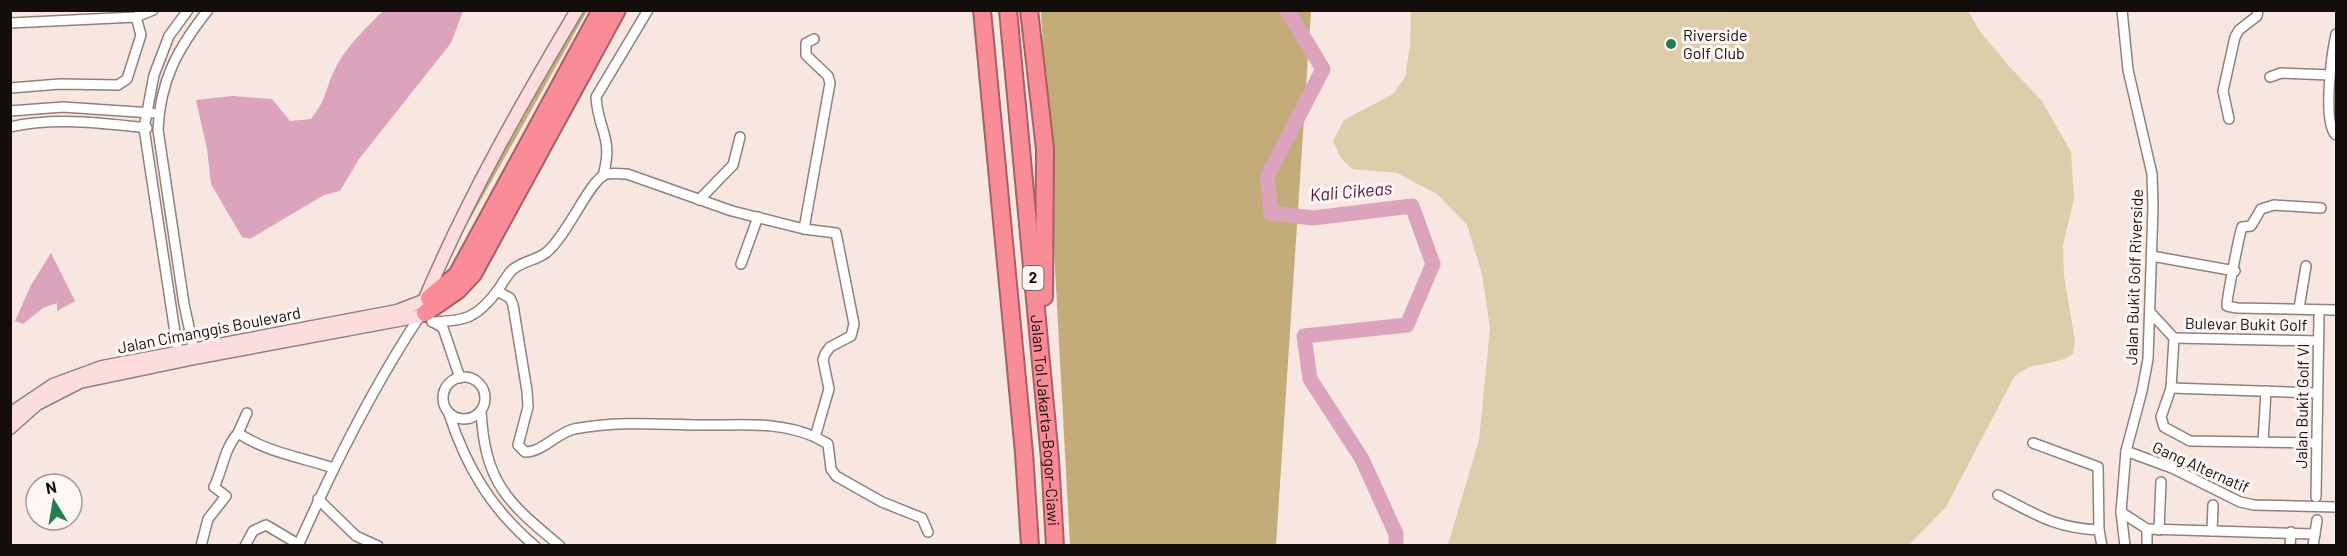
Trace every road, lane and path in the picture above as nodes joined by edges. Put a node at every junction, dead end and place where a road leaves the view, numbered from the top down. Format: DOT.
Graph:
graph roads {
  1 [pos="153,10"];
  2 [pos="188,10"];
  3 [pos="208,10"];
  4 [pos="577,10"];
  5 [pos="601,10"];
  6 [pos="617,10"];
  7 [pos="648,10"];
  8 [pos="982,10"];
  9 [pos="1008,10"];
  10 [pos="1029,10"];
  11 [pos="2122,10"];
  12 [pos="2258,10"];
  13 [pos="136,17"];
  14 [pos="10,23"];
  15 [pos="2337,34"];
  16 [pos="814,39"];
  17 [pos="2330,75"];
  18 [pos="2270,77"];
  19 [pos="10,88"];
  20 [pos="101,110"];
  21 [pos="10,111"];
  22 [pos="146,113"];
  23 [pos="159,114"];
  24 [pos="2229,118"];
  25 [pos="100,124"];
  26 [pos="10,127"];
  27 [pos="144,128"];
  28 [pos="158,130"];
  29 [pos="2337,135"];
  30 [pos="740,137"];
  31 [pos="603,176"];
  32 [pos="699,200"];
  33 [pos="2320,207"];
  34 [pos="758,217"];
  35 [pos="804,229"];
  36 [pos="2152,256"];
  37 [pos="741,264"];
  38 [pos="2306,266"];
  39 [pos="2235,271"];
  40 [pos="497,291"];
  41 [pos="2299,308"];
  42 [pos="2337,310"];
  43 [pos="2150,312"];
  44 [pos="425,313"];
  45 [pos="2319,316"];
  46 [pos="2174,338"];
  47 [pos="2318,340"];
  48 [pos="194,353"];
  49 [pos="178,357"];
  50 [pos="460,378"];
  51 [pos="2172,388"];
  52 [pos="2266,391"];
  53 [pos="1044,393"];
  54 [pos="2317,393"];
  55 [pos="481,411"];
  56 [pos="247,413"];
  57 [pos="10,414"];
  58 [pos="449,414"];
  59 [pos="10,428"];
  60 [pos="238,433"];
  61 [pos="815,437"];
  62 [pos="2033,442"];
  63 [pos="2264,442"];
  64 [pos="2316,443"];
  65 [pos="2126,451"];
  66 [pos="333,468"];
  67 [pos="2161,482"];
  68 [pos="1998,495"];
  69 [pos="2316,497"];
  70 [pos="318,499"];
  71 [pos="2213,505"];
  72 [pos="2337,507"];
  73 [pos="2121,512"];
  74 [pos="2317,520"];
  75 [pos="2099,530"];
  76 [pos="2147,530"];
  77 [pos="2159,530"];
  78 [pos="2212,531"];
  79 [pos="927,532"];
  80 [pos="2291,532"];
  81 [pos="2315,534"];
  82 [pos="298,545"];
  83 [pos="201,546"];
  84 [pos="245,546"];
  85 [pos="378,546"];
  86 [pos="535,546"];
  87 [pos="560,546"];
  88 [pos="1030,546"];
  89 [pos="1055,546"];
  90 [pos="2102,546"];
  91 [pos="2125,546"];
  92 [pos="2147,546"];
  93 [pos="2290,546"];
  94 [pos="2313,546"];
  1 -- 13 [label="street"];
  2 -- 22 [label="street"];
  3 -- 23 [label="street"];
  4 -- 44 [label="main road"];
  5 -- 44 [label="highway"];
  6 -- 44 [label="highway"];
  7 -- 31 [label="street"];
  8 -- 88 [label="highway, Jalan Tol Jakarta–Bogor–Ciawi / 2"];
  9 -- 53 [label="highway, Jalan Tol Jakarta–Bogor–Ciawi / 2"];
  10 -- 53 [label="highway"];
  11 -- 36 [label="street, Jalan Bukit Golf Riverside"];
  12 -- 24 [label="street"];
  13 -- 14 [label="street"];
  13 -- 19 [label="street"];
  15 -- 17 [label="street"];
  16 -- 35 [label="street"];
  17 -- 18 [label="street"];
  17 -- 29 [label="street"];
  20 -- 21 [label="street"];
  20 -- 22 [label="street"];
  20 -- 25 [label="street"];
  22 -- 23 [label="street"];
  22 -- 27 [label="street"];
  23 -- 28 [label="street"];
  25 -- 26 [label="street"];
  25 -- 27 [label="street"];
  27 -- 28 [label="street"];
  27 -- 49 [label="street"];
  28 -- 48 [label="street"];
  30 -- 32 [label="street"];
  31 -- 32 [label="street"];
  31 -- 40 [label="street"];
  32 -- 34 [label="street"];
  33 -- 39 [label="street"];
  34 -- 35 [label="street"];
  34 -- 37 [label="street"];
  35 -- 61 [label="street"];
  36 -- 39 [label="street"];
  36 -- 43 [label="street, Jalan Bukit Golf Riverside"];
  38 -- 41 [label="street"];
  39 -- 41 [label="street"];
  40 -- 44 [label="street"];
  40 -- 61 [label="street"];
  41 -- 42 [label="street"];
  43 -- 46 [label="street"];
  43 -- 65 [label="street, Jalan Bukit Golf Riverside"];
  44 -- 48 [label="main road, Jalan Cimanggis Boulevard"];
  44 -- 50 [label="street"];
  44 -- 66 [label="street"];
  45 -- 47 [label="street, Jalan Bukit Golf VI"];
  46 -- 47 [label="street, Bulevar Bukit Golf"];
  46 -- 51 [label="street"];
  47 -- 54 [label="street, Jalan Bukit Golf VI"];
  48 -- 49 [label="main road, Jalan Cimanggis Boulevard"];
  49 -- 57 [label="main road, Jalan Cimanggis Boulevard"];
  49 -- 59 [label="main road, Jalan Cimanggis Boulevard"];
  50 -- 55 [label="street"];
  50 -- 58 [label="street"];
  51 -- 52 [label="street"];
  51 -- 63 [label="street"];
  52 -- 54 [label="street"];
  52 -- 63 [label="street"];
  53 -- 89 [label="highway, Jalan Tol Jakarta–Bogor–Ciawi / 2"];
  54 -- 64 [label="street, Jalan Bukit Golf VI"];
  55 -- 58 [label="street"];
  55 -- 87 [label="street"];
  56 -- 60 [label="street"];
  58 -- 86 [label="street"];
  60 -- 66 [label="street"];
  60 -- 83 [label="street"];
  61 -- 79 [label="street"];
  62 -- 75 [label="street"];
  63 -- 64 [label="street"];
  64 -- 69 [label="street, Jalan Bukit Golf VI"];
  65 -- 72 [label="street, Gang Alternatif"];
  65 -- 73 [label="street, Jalan Bukit Golf Riverside"];
  66 -- 70 [label="street"];
  67 -- 77 [label="street"];
  68 -- 75 [label="street"];
  70 -- 82 [label="street"];
  70 -- 85 [label="street"];
  71 -- 78 [label="street"];
  73 -- 76 [label="street"];
  73 -- 91 [label="street, Jalan Bukit Golf Riverside"];
  74 -- 81 [label="street"];
  75 -- 90 [label="street"];
  76 -- 77 [label="street"];
  76 -- 92 [label="street"];
  77 -- 78 [label="street"];
  78 -- 80 [label="street"];
  80 -- 81 [label="street"];
  80 -- 93 [label="street"];
  81 -- 94 [label="street"];
  82 -- 84 [label="street"];
}
